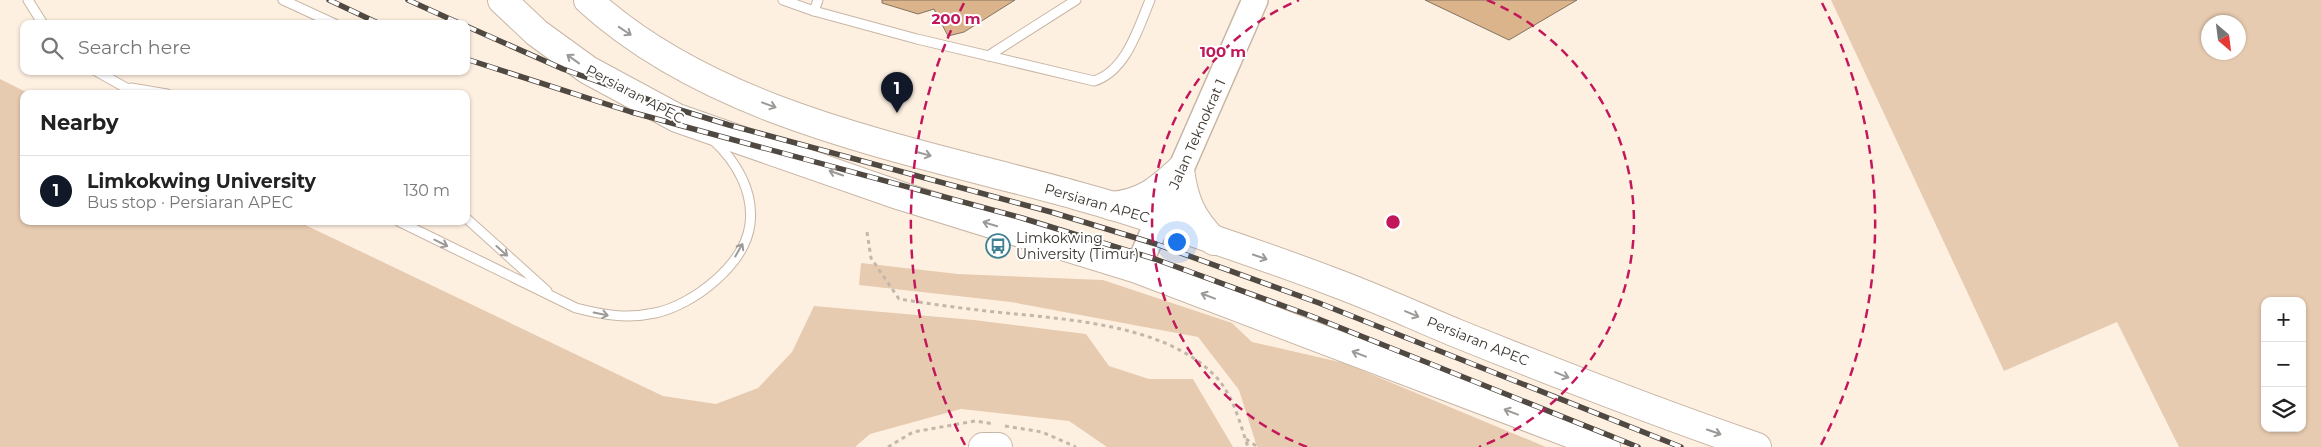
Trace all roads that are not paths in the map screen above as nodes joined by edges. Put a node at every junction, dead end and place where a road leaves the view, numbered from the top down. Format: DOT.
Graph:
graph roads {
  1 [pos="28,0"];
  2 [pos="283,0"];
  3 [pos="502,0"];
  4 [pos="588,0"];
  5 [pos="783,0"];
  6 [pos="818,0"];
  7 [pos="1076,0"];
  8 [pos="1150,0"];
  9 [pos="1255,0"];
  10 [pos="814,11"];
  11 [pos="40,20"];
  12 [pos="327,20"];
  13 [pos="988,56"];
  14 [pos="103,75"];
  15 [pos="121,86"];
  16 [pos="130,90"];
  17 [pos="144,90"];
  18 [pos="677,118"];
  19 [pos="1180,170"];
  20 [pos="1111,206"];
  21 [pos="1159,221"];
  22 [pos="470,222"];
  23 [pos="406,225"];
  24 [pos="1214,241"];
  25 [pos="1137,268"];
  26 [pos="555,298"];
  27 [pos="983,447"];
  28 [pos="998,447"];
  29 [pos="1606,447"];
  30 [pos="1757,447"];
  1 -- 11 [label="lane"];
  2 -- 12 [label="lane"];
  18 -- 3 [label="main road, Persiaran APEC, one-way"];
  4 -- 20 [label="main road, Persiaran APEC, one-way"];
  5 -- 10 [label="lane"];
  6 -- 10 [label="lane"];
  7 -- 13 [label="lane"];
  8 -- 13 [label="lane"];
  9 -- 19 [label="main road, Jalan Teknokrat 1"];
  10 -- 13 [label="lane"];
  14 -- 15 [label="lane"];
  15 -- 16 [label="lane"];
  15 -- 17 [label="lane"];
  25 -- 18 [label="main road, Persiaran APEC, one-way"];
  26 -- 18 [label="lane, one-way"];
  19 -- 20 [label="main road"];
  19 -- 21 [label="main road, Jalan Teknokrat 1"];
  19 -- 24 [label="main road"];
  20 -- 21 [label="main road, Persiaran APEC"];
  21 -- 24 [label="main road, Persiaran APEC"];
  21 -- 25 [label="main road, Jalan Teknokrat 1"];
  22 -- 26 [label="lane, one-way"];
  23 -- 26 [label="lane, one-way"];
  24 -- 30 [label="main road, Persiaran APEC, one-way"];
  29 -- 25 [label="main road, Persiaran APEC, one-way"];
  27 -- 28 [label="main road"];
}
